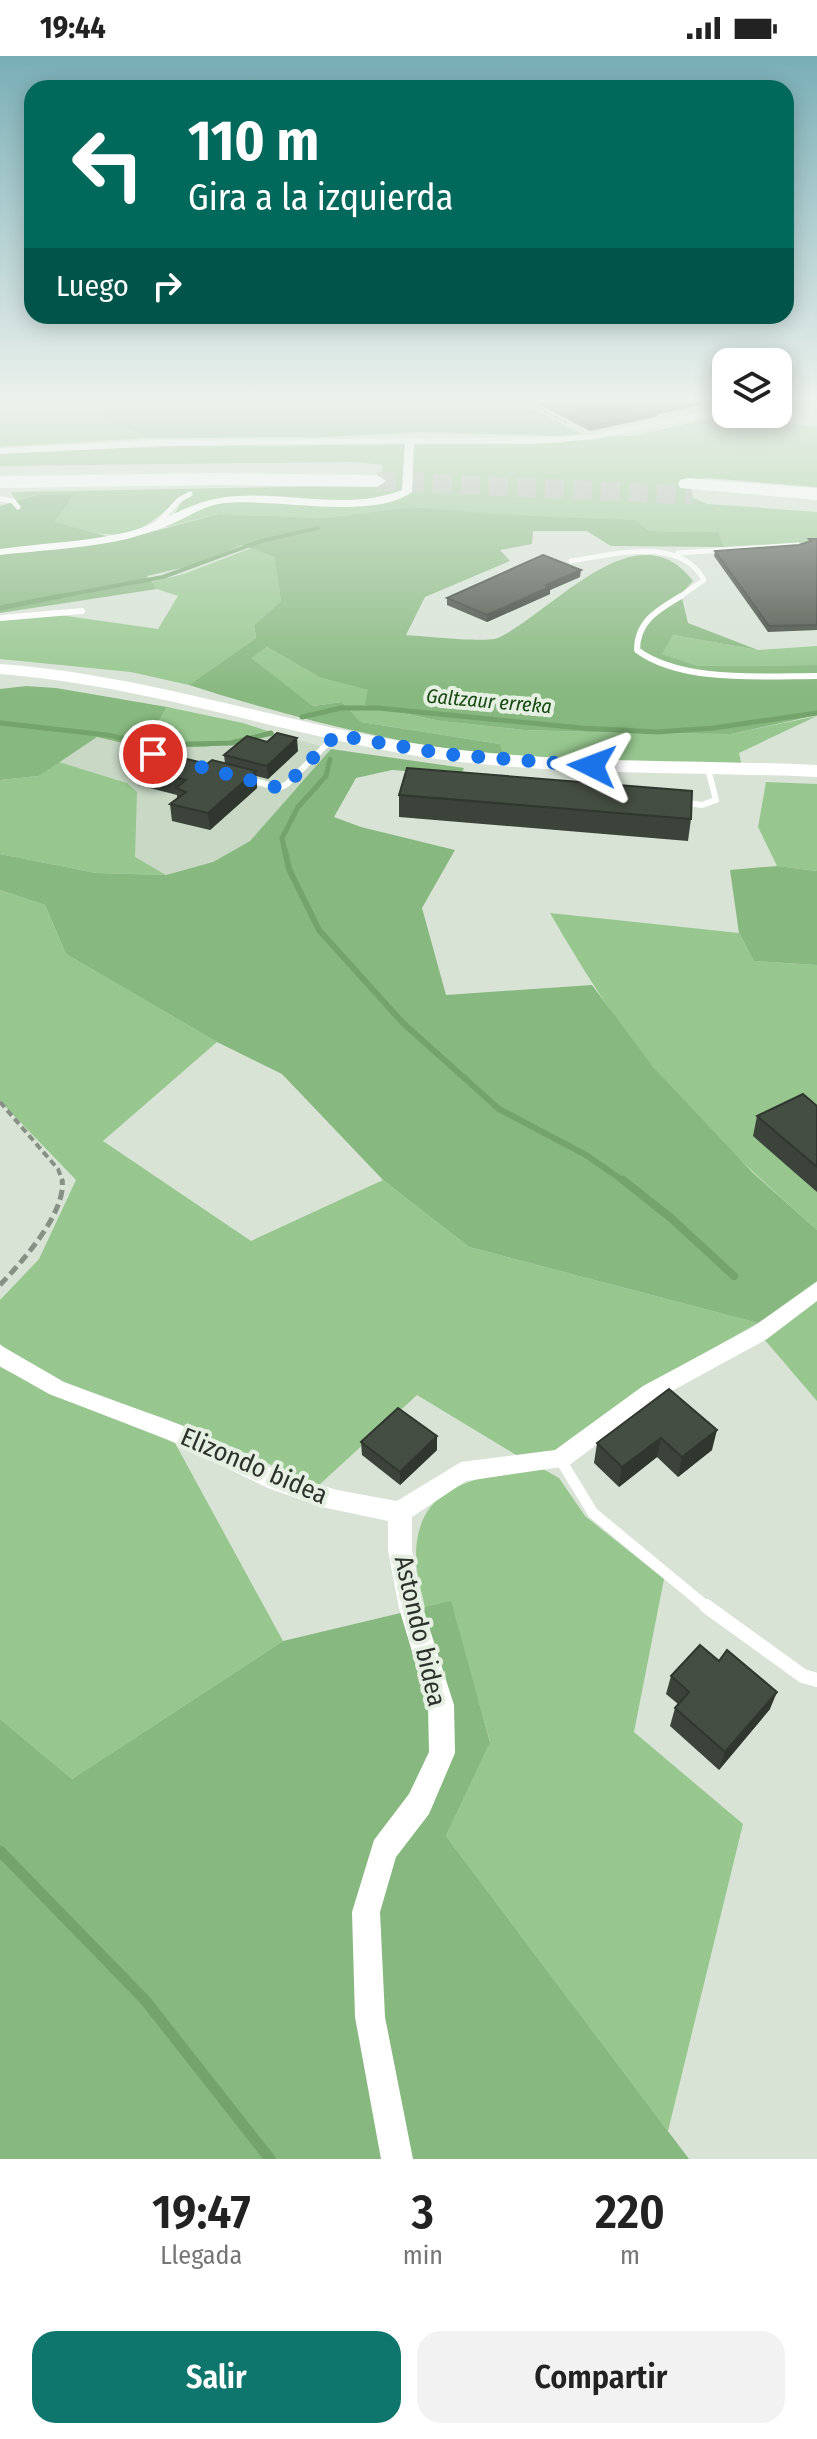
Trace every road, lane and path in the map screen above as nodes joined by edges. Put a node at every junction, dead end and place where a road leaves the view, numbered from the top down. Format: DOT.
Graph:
graph roads {
  1 [pos="0,499"];
  2 [pos="181,499"];
  3 [pos="242,499"];
  4 [pos="284,499"];
  5 [pos="388,499"];
  6 [pos="767,499"];
  7 [pos="817,505"];
  8 [pos="18,507"];
  9 [pos="154,527"];
  10 [pos="798,545"];
  11 [pos="0,552"];
  12 [pos="674,553"];
  13 [pos="571,561"];
  14 [pos="82,611"];
  15 [pos="0,618"];
  16 [pos="0,667"];
  17 [pos="817,676"];
  18 [pos="0,681"];
  19 [pos="186,697"];
  20 [pos="336,735"];
  21 [pos="708,769"];
  22 [pos="817,771"];
  23 [pos="237,776"];
  24 [pos="677,800"];
  25 [pos="0,1102"];
  26 [pos="0,1285"];
  27 [pos="817,1290"];
  28 [pos="0,1354"];
  29 [pos="560,1459"];
  30 [pos="400,1512"];
  31 [pos="817,1680"];
  32 [pos="397,2159"];
  1 -- 8 [label="lane"];
  2 -- 9 [label="lane"];
  3 -- 9 [label="street"];
  4 -- 5 [label="street"];
  6 -- 7 [label="highway"];
  9 -- 11 [label="street"];
  10 -- 12 [label="lane"];
  12 -- 13 [label="lane"];
  12 -- 17 [label="lane"];
  14 -- 15 [label="lane"];
  16 -- 19 [label="main road"];
  18 -- 19 [label="main road"];
  19 -- 20 [label="main road"];
  20 -- 21 [label="main road"];
  20 -- 23 [label="lane"];
  21 -- 22 [label="main road"];
  21 -- 24 [label="lane"];
  25 -- 26 [label="path"];
  27 -- 29 [label="street"];
  28 -- 30 [label="street, Elizondo bidea"];
  29 -- 30 [label="street"];
  29 -- 31 [label="lane"];
  30 -- 32 [label="street, Astondo bidea"];
}
